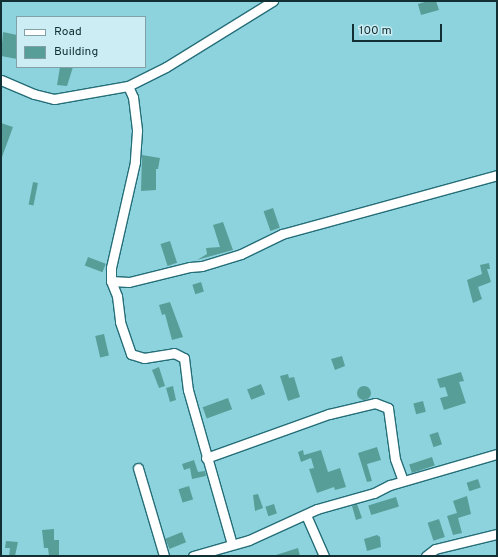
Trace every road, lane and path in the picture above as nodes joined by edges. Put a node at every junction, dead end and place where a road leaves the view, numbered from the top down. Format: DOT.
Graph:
graph roads {
  1 [pos="273,1"];
  2 [pos="1,80"];
  3 [pos="128,86"];
  4 [pos="497,175"];
  5 [pos="111,281"];
  6 [pos="497,454"];
  7 [pos="206,458"];
  8 [pos="138,468"];
  9 [pos="404,481"];
  10 [pos="306,515"];
  11 [pos="497,534"];
  12 [pos="232,544"];
  13 [pos="164,556"];
  14 [pos="193,556"];
  15 [pos="324,556"];
  16 [pos="426,556"];
  1 -- 3 [label="street"];
  2 -- 3 [label="street"];
  3 -- 5 [label="street"];
  4 -- 5 [label="street"];
  5 -- 7 [label="street"];
  6 -- 9 [label="street"];
  7 -- 9 [label="street"];
  7 -- 12 [label="street"];
  8 -- 13 [label="street"];
  9 -- 10 [label="street"];
  10 -- 12 [label="street"];
  10 -- 15 [label="street"];
  11 -- 16 [label="street"];
  12 -- 14 [label="street"];
}
